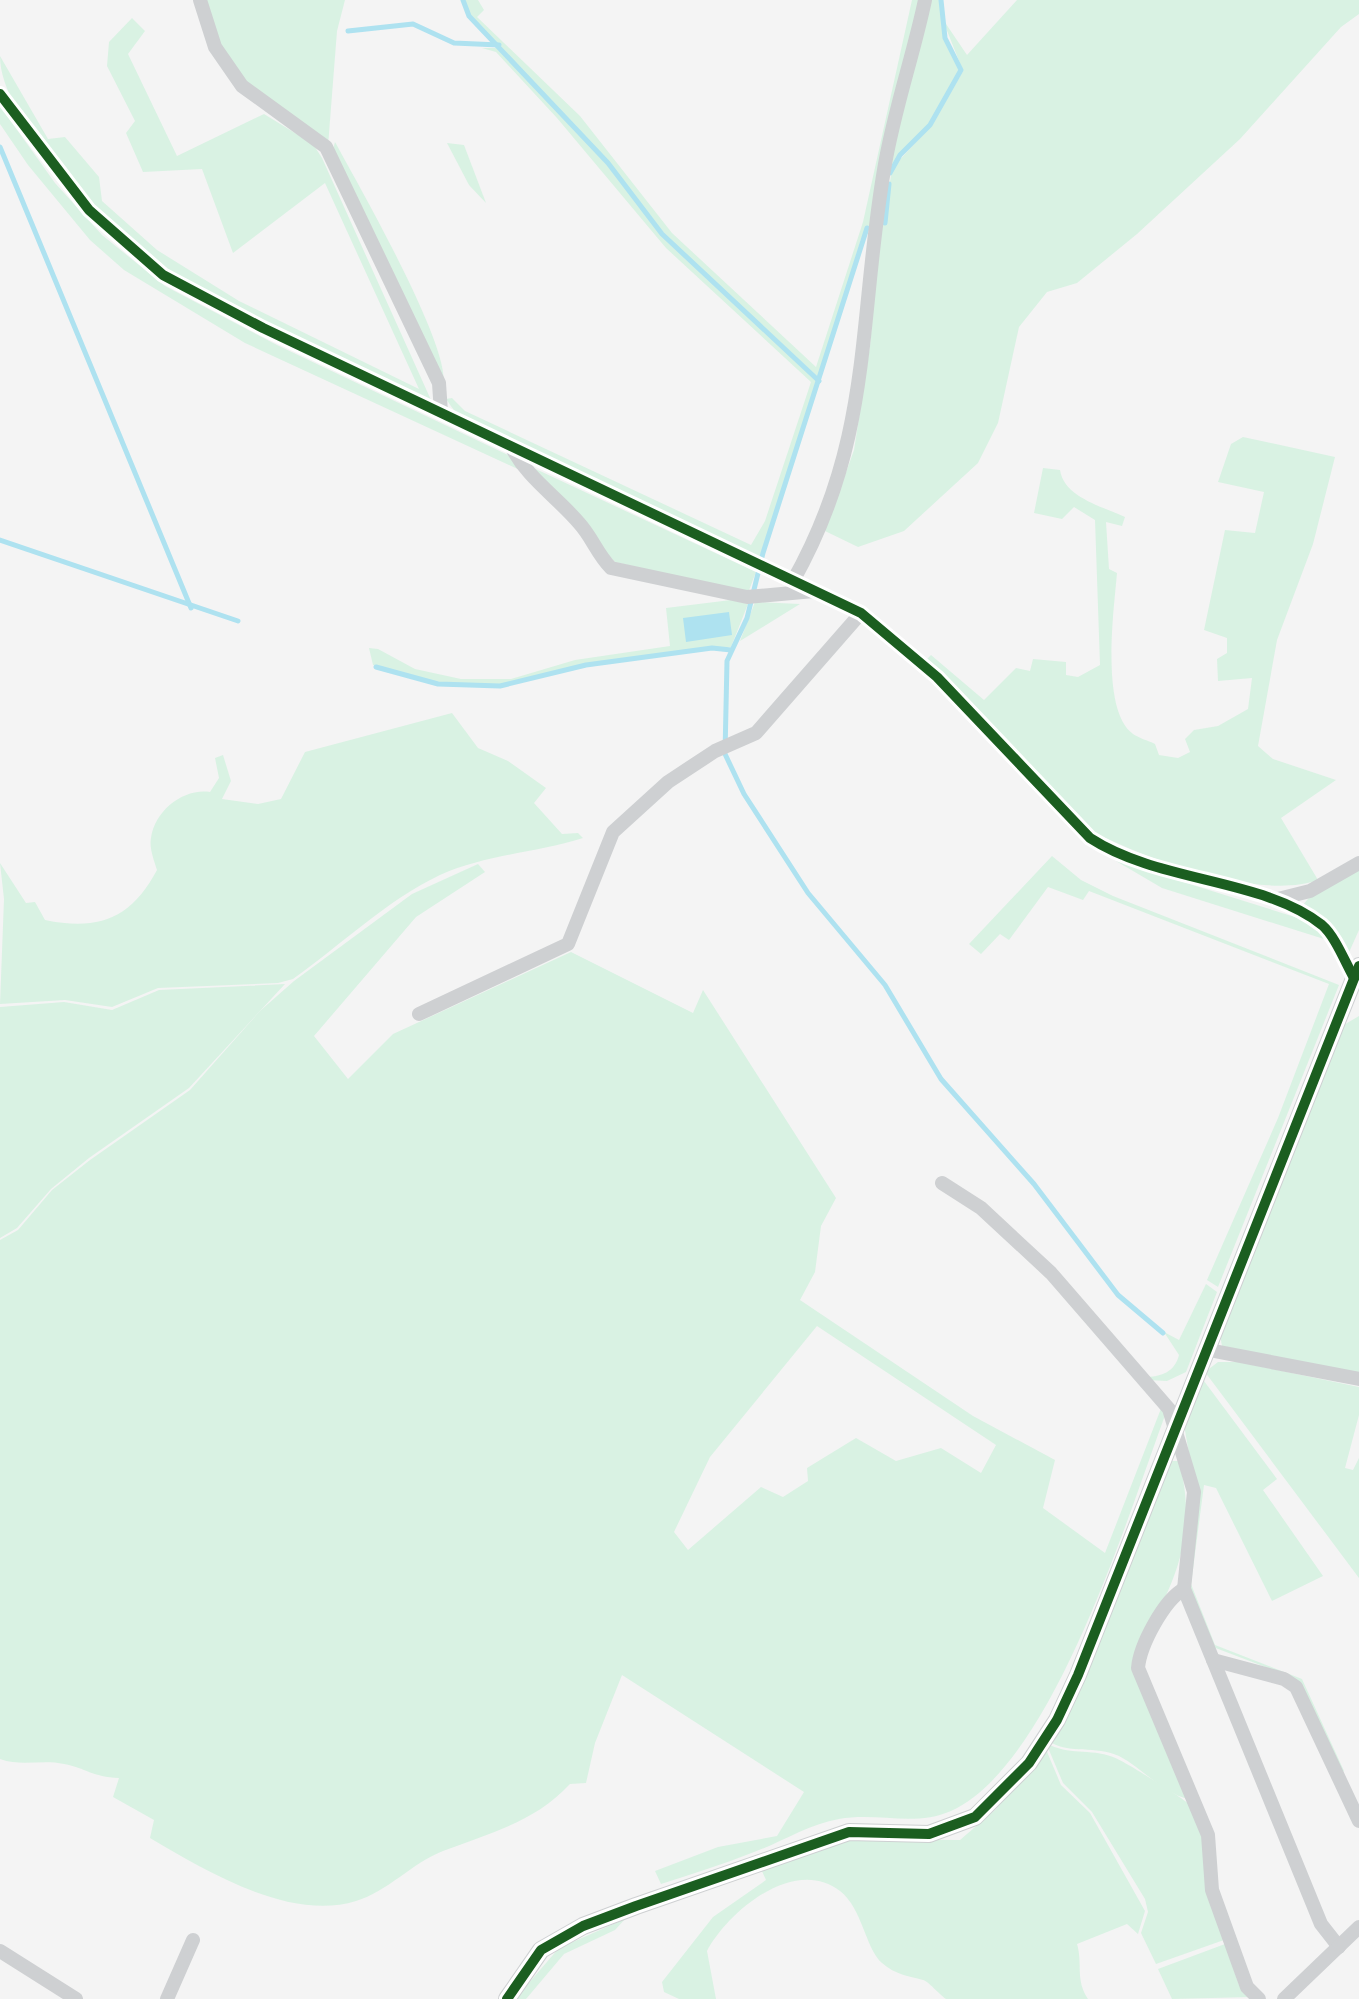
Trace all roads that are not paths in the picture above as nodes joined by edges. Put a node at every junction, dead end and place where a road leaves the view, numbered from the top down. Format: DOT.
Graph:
graph roads {
  1 [pos="200,0"];
  2 [pos="925,0"];
  3 [pos="0,94"];
  4 [pos="441,413"];
  5 [pos="511,446"];
  6 [pos="792,581"];
  7 [pos="814,591"];
  8 [pos="860,613"];
  9 [pos="1359,863"];
  10 [pos="1272,900"];
  11 [pos="1355,983"];
  12 [pos="419,1014"];
  13 [pos="942,1183"];
  14 [pos="1209,1350"];
  15 [pos="1359,1378"];
  16 [pos="1177,1428"];
  17 [pos="1184,1589"];
  18 [pos="1214,1660"];
  19 [pos="1359,1821"];
  20 [pos="1359,1927"];
  21 [pos="193,1940"];
  22 [pos="1339,1946"];
  23 [pos="0,1951"];
  24 [pos="76,1999"];
  25 [pos="167,1999"];
  26 [pos="506,1999"];
  27 [pos="1259,1999"];
  28 [pos="1284,1999"];
  1 -- 4 [label="street"];
  2 -- 6 [label="street"];
  3 -- 4 [label="street"];
  4 -- 5 [label="street"];
  5 -- 6 [label="street"];
  5 -- 7 [label="street"];
  6 -- 7 [label="street"];
  7 -- 8 [label="street"];
  8 -- 10 [label="street"];
  8 -- 12 [label="street"];
  9 -- 10 [label="street"];
  10 -- 11 [label="street"];
  11 -- 14 [label="street"];
  13 -- 16 [label="street"];
  14 -- 15 [label="street"];
  14 -- 16 [label="street"];
  16 -- 17 [label="street"];
  16 -- 26 [label="street"];
  17 -- 18 [label="street"];
  17 -- 27 [label="street"];
  18 -- 19 [label="street"];
  18 -- 22 [label="street"];
  20 -- 22 [label="street"];
  21 -- 25 [label="street"];
  22 -- 28 [label="street"];
  23 -- 24 [label="street"];
}
